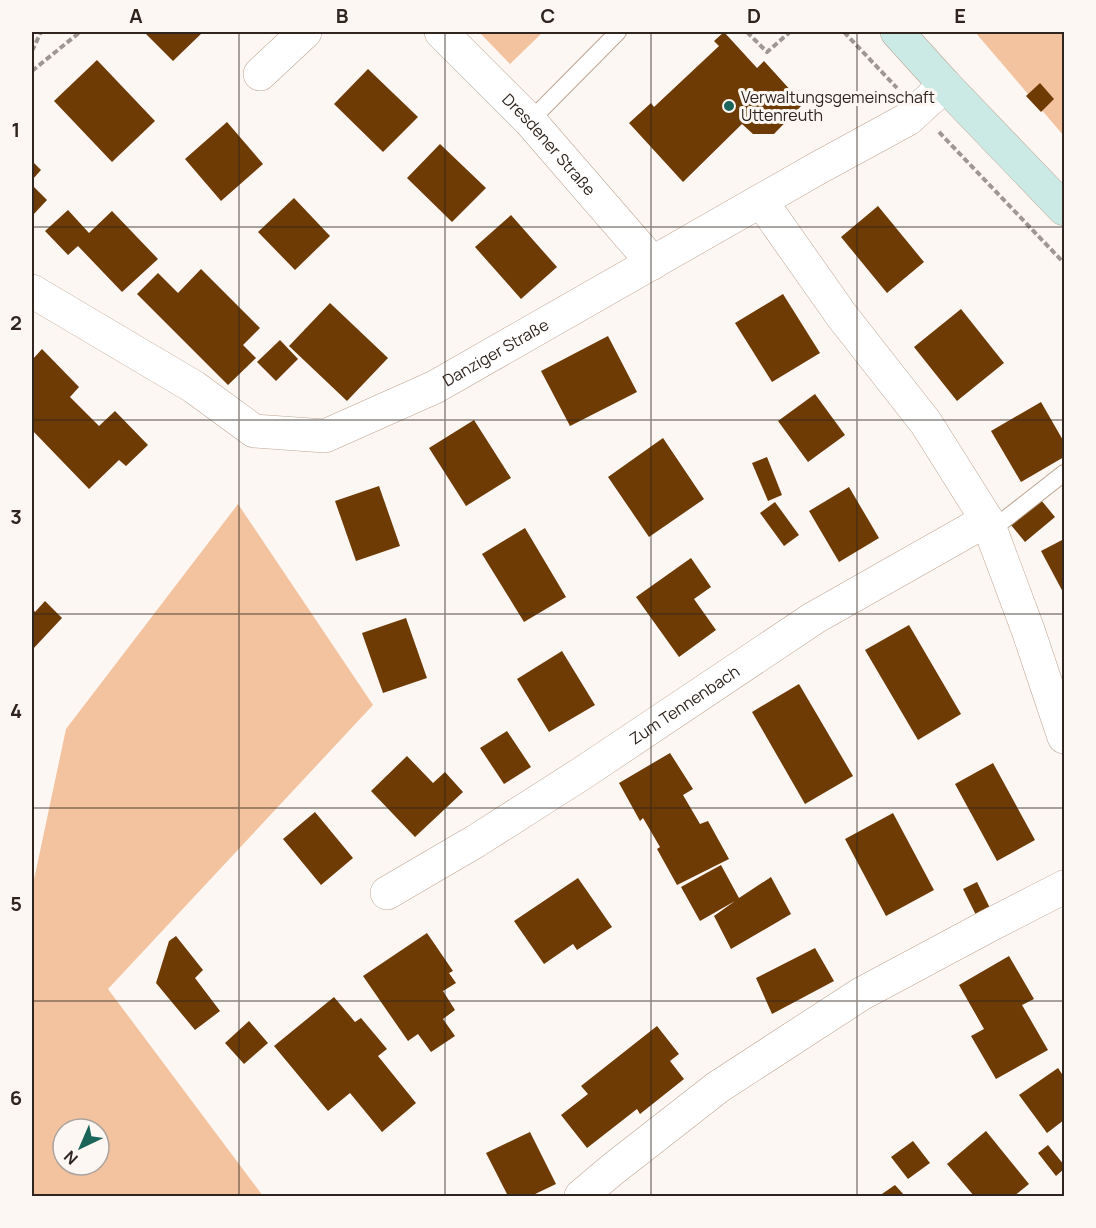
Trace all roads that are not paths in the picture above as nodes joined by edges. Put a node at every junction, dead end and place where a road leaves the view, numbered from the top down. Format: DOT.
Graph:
graph roads {
  1 [pos="305,32"];
  2 [pos="441,32"];
  3 [pos="618,32"];
  4 [pos="897,32"];
  5 [pos="260,74"];
  6 [pos="945,85"];
  7 [pos="530,121"];
  8 [pos="761,201"];
  9 [pos="1065,209"];
  10 [pos="653,263"];
  11 [pos="32,291"];
  12 [pos="1065,473"];
  13 [pos="988,525"];
  14 [pos="1065,736"];
  15 [pos="1065,887"];
  16 [pos="387,893"];
  17 [pos="581,1197"];
  1 -- 5 [label="street"];
  2 -- 7 [label="street, Dresdener Straße"];
  3 -- 7 [label="lane"];
  4 -- 6 [label="main road"];
  6 -- 8 [label="street, Danziger Straße"];
  6 -- 9 [label="main road"];
  7 -- 10 [label="street, Dresdener Straße"];
  8 -- 10 [label="street, Danziger Straße"];
  8 -- 13 [label="street"];
  10 -- 11 [label="street, Danziger Straße"];
  12 -- 13 [label="lane"];
  13 -- 14 [label="street"];
  13 -- 16 [label="street, Zum Tennenbach"];
  15 -- 17 [label="street"];
}
